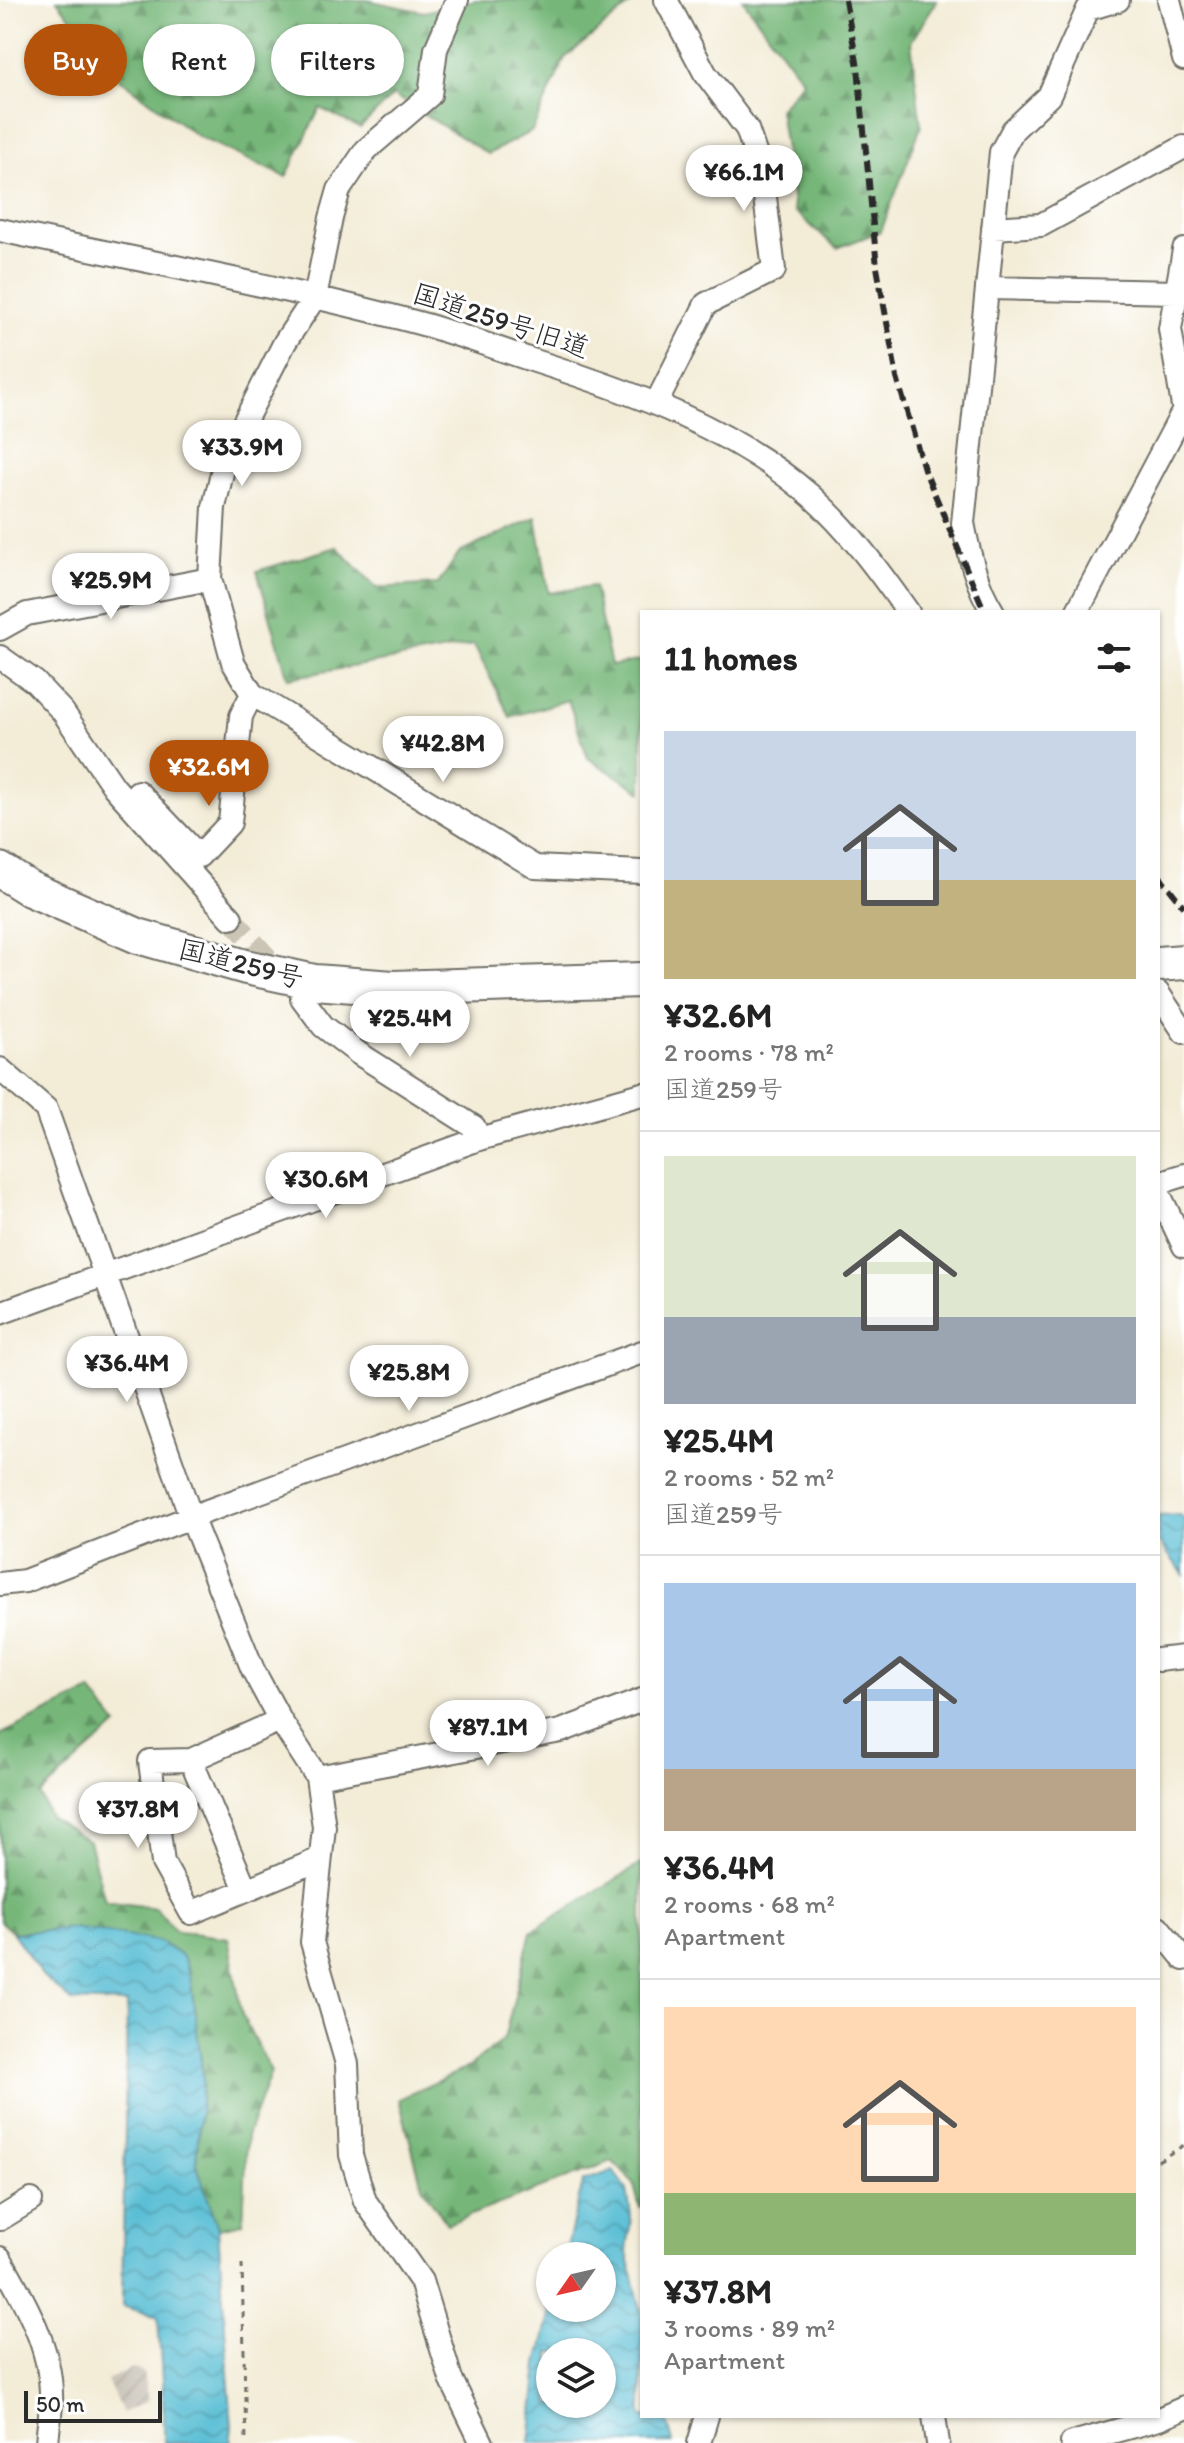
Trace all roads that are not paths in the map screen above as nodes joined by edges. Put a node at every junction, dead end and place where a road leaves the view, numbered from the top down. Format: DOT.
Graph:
graph roads {
  1 [pos="457,0"];
  2 [pos="666,0"];
  3 [pos="1118,0"];
  4 [pos="1169,0"];
  5 [pos="1184,59"];
  6 [pos="1184,147"];
  7 [pos="993,228"];
  8 [pos="0,230"];
  9 [pos="1184,250"];
  10 [pos="987,288"];
  11 [pos="1177,292"];
  12 [pos="315,297"];
  13 [pos="656,404"];
  14 [pos="1184,411"];
  15 [pos="210,579"];
  16 [pos="907,610"];
  17 [pos="992,610"];
  18 [pos="1078,610"];
  19 [pos="0,629"];
  20 [pos="0,657"];
  21 [pos="252,694"];
  22 [pos="114,787"];
  23 [pos="0,870"];
  24 [pos="640,872"];
  25 [pos="231,918"];
  26 [pos="1184,962"];
  27 [pos="1160,964"];
  28 [pos="640,980"];
  29 [pos="1160,996"];
  30 [pos="302,998"];
  31 [pos="1184,1032"];
  32 [pos="0,1069"];
  33 [pos="640,1095"];
  34 [pos="479,1139"];
  35 [pos="1184,1175"];
  36 [pos="1160,1182"];
  37 [pos="1160,1196"];
  38 [pos="1184,1246"];
  39 [pos="106,1276"];
  40 [pos="0,1313"];
  41 [pos="640,1353"];
  42 [pos="191,1517"];
  43 [pos="0,1584"];
  44 [pos="1184,1657"];
  45 [pos="1160,1660"];
  46 [pos="640,1701"];
  47 [pos="280,1720"];
  48 [pos="191,1760"];
  49 [pos="317,1777"];
  50 [pos="320,1859"];
  51 [pos="246,1890"];
  52 [pos="1160,1929"];
  53 [pos="1184,1959"];
  54 [pos="31,2200"];
  55 [pos="0,2219"];
  56 [pos="0,2258"];
  57 [pos="1184,2408"];
  58 [pos="706,2418"];
  59 [pos="934,2418"];
  60 [pos="47,2443"];
  61 [pos="482,2443"];
  62 [pos="699,2443"];
  63 [pos="938,2443"];
  64 [pos="1072,2443"];
  1 -- 12 [label="street"];
  2 -- 13 [label="street"];
  3 -- 7 [label="street"];
  4 -- 5 [label="street"];
  6 -- 7 [label="street"];
  7 -- 10 [label="street"];
  8 -- 12 [label="street, 国道259号旧道"];
  9 -- 11 [label="street"];
  10 -- 11 [label="street"];
  10 -- 17 [label="street"];
  11 -- 14 [label="street"];
  12 -- 13 [label="street, 国道259号旧道"];
  12 -- 15 [label="street"];
  13 -- 16 [label="street, 国道259号旧道"];
  14 -- 18 [label="street"];
  15 -- 19 [label="street"];
  15 -- 21 [label="street"];
  20 -- 22 [label="street"];
  21 -- 22 [label="street"];
  21 -- 24 [label="street"];
  22 -- 25 [label="street"];
  23 -- 28 [label="highway, 国道259号"];
  26 -- 27 [label="highway"];
  29 -- 31 [label="street"];
  30 -- 34 [label="street"];
  32 -- 39 [label="street"];
  33 -- 34 [label="street"];
  34 -- 39 [label="street"];
  35 -- 36 [label="street"];
  37 -- 38 [label="street"];
  39 -- 40 [label="street"];
  39 -- 42 [label="street"];
  41 -- 42 [label="street"];
  42 -- 43 [label="street"];
  42 -- 47 [label="street"];
  44 -- 45 [label="street"];
  46 -- 49 [label="street"];
  47 -- 48 [label="street"];
  47 -- 49 [label="street"];
  48 -- 51 [label="street"];
  48 -- 51 [label="street"];
  49 -- 50 [label="street"];
  50 -- 51 [label="street"];
  50 -- 61 [label="street"];
  52 -- 53 [label="street"];
  54 -- 55 [label="street"];
  56 -- 60 [label="street"];
  57 -- 64 [label="street"];
  58 -- 62 [label="street"];
  59 -- 63 [label="street"];
}
